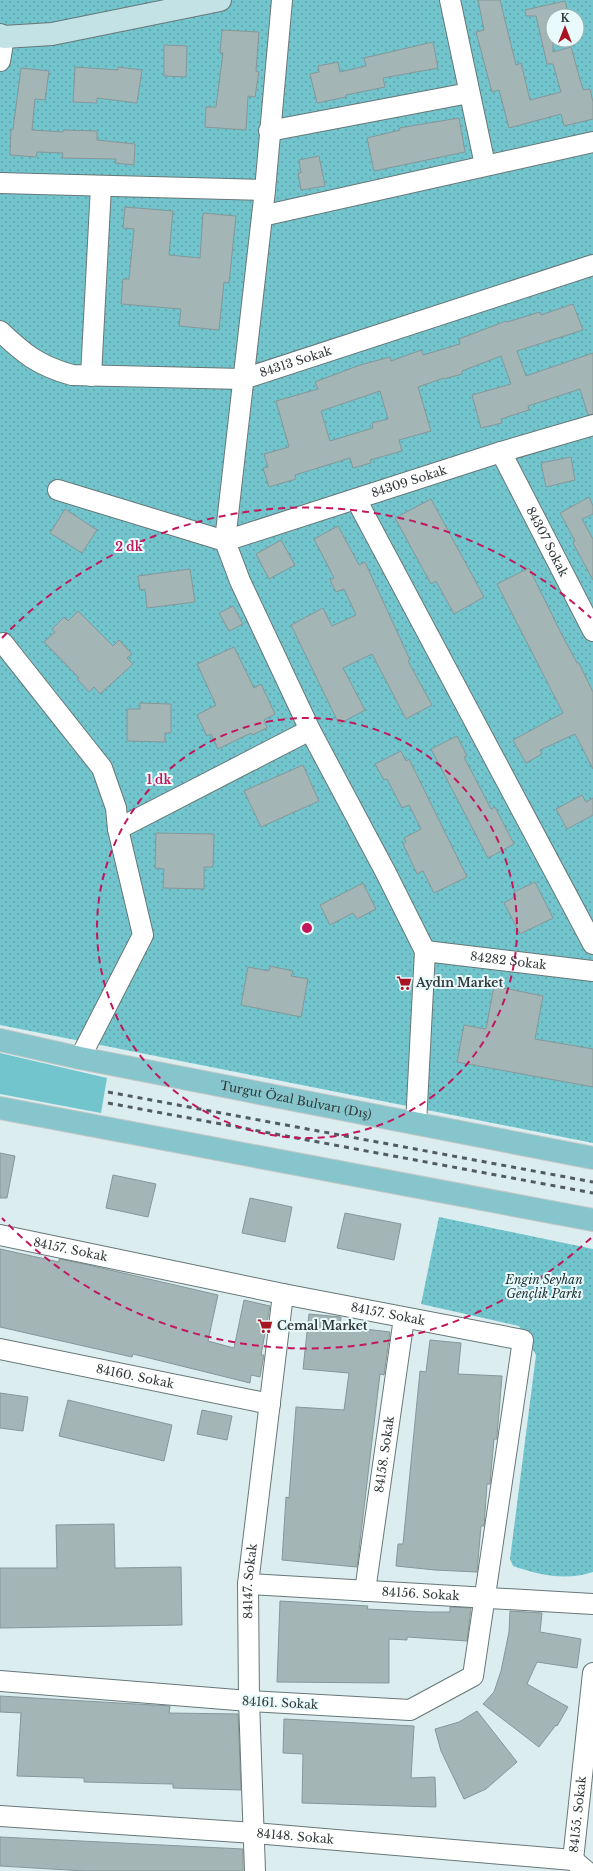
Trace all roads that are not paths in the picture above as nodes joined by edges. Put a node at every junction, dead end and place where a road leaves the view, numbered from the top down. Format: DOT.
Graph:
graph roads {
  1 [pos="220,0"];
  2 [pos="282,0"];
  3 [pos="450,0"];
  4 [pos="2,36"];
  5 [pos="0,61"];
  6 [pos="470,94"];
  7 [pos="269,131"];
  8 [pos="593,142"];
  9 [pos="485,165"];
  10 [pos="0,183"];
  11 [pos="101,186"];
  12 [pos="265,190"];
  13 [pos="262,216"];
  14 [pos="593,265"];
  15 [pos="0,331"];
  16 [pos="91,376"];
  17 [pos="243,379"];
  18 [pos="593,425"];
  19 [pos="501,452"];
  20 [pos="58,490"];
  21 [pos="356,499"];
  22 [pos="225,541"];
  23 [pos="593,631"];
  24 [pos="3,643"];
  25 [pos="310,730"];
  26 [pos="118,829"];
  27 [pos="593,944"];
  28 [pos="425,951"];
  29 [pos="593,971"];
  30 [pos="0,1040"];
  31 [pos="80,1058"];
  32 [pos="0,1108"];
  33 [pos="416,1124"];
  34 [pos="593,1158"];
  35 [pos="593,1220"];
  36 [pos="0,1235"];
  37 [pos="283,1294"];
  38 [pos="404,1318"];
  39 [pos="0,1349"];
  40 [pos="270,1404"];
  41 [pos="248,1584"];
  42 [pos="365,1591"];
  43 [pos="485,1597"];
  44 [pos="593,1604"];
  45 [pos="593,1673"];
  46 [pos="0,1681"];
  47 [pos="249,1701"];
  48 [pos="0,1816"];
  49 [pos="254,1833"];
  50 [pos="579,1866"];
  51 [pos="255,1871"];
  1 -- 4 [label="street"];
  2 -- 7 [label="street"];
  3 -- 6 [label="street"];
  4 -- 5 [label="street"];
  6 -- 7 [label="street"];
  6 -- 9 [label="street"];
  7 -- 12 [label="street"];
  8 -- 9 [label="street"];
  9 -- 13 [label="street"];
  10 -- 11 [label="street"];
  11 -- 12 [label="street"];
  11 -- 16 [label="street"];
  12 -- 13 [label="street"];
  13 -- 17 [label="street"];
  14 -- 17 [label="street, 84313 Sokak"];
  15 -- 16 [label="street, 84313 Sokak"];
  16 -- 17 [label="street, 84313 Sokak"];
  17 -- 22 [label="street"];
  18 -- 19 [label="street, 84309 Sokak"];
  19 -- 21 [label="street, 84309 Sokak"];
  19 -- 23 [label="street, 84307 Sokak"];
  20 -- 22 [label="street"];
  21 -- 22 [label="street, 84309 Sokak"];
  21 -- 27 [label="street"];
  22 -- 25 [label="street"];
  24 -- 26 [label="street"];
  25 -- 26 [label="street"];
  25 -- 28 [label="street"];
  26 -- 31 [label="street"];
  28 -- 29 [label="street, 84282 Sokak"];
  28 -- 33 [label="street"];
  30 -- 31 [label="main road, Turgut Özal Bulvarı (Dış)"];
  31 -- 33 [label="main road, Turgut Özal Bulvarı (Dış)"];
  32 -- 35 [label="main road"];
  33 -- 34 [label="main road, Turgut Özal Bulvarı (Dış)"];
  36 -- 37 [label="street, 84157. Sokak"];
  37 -- 38 [label="street, 84157. Sokak"];
  37 -- 40 [label="street, 84147. Sokak"];
  38 -- 42 [label="street, 84158. Sokak"];
  38 -- 43 [label="street, 84157. Sokak"];
  39 -- 40 [label="street, 84160. Sokak"];
  40 -- 41 [label="street, 84147. Sokak"];
  41 -- 42 [label="street, 84156. Sokak"];
  41 -- 47 [label="street, 84147. Sokak"];
  42 -- 43 [label="street, 84156. Sokak"];
  43 -- 44 [label="street, 84156. Sokak"];
  43 -- 47 [label="street, 84161. Sokak"];
  45 -- 50 [label="street, 84155. Sokak"];
  46 -- 47 [label="street, 84161. Sokak"];
  47 -- 49 [label="street, 84147. Sokak"];
  48 -- 49 [label="street, 84148. Sokak"];
  49 -- 50 [label="street, 84148. Sokak"];
  49 -- 51 [label="street, 84147. Sokak"];
}
